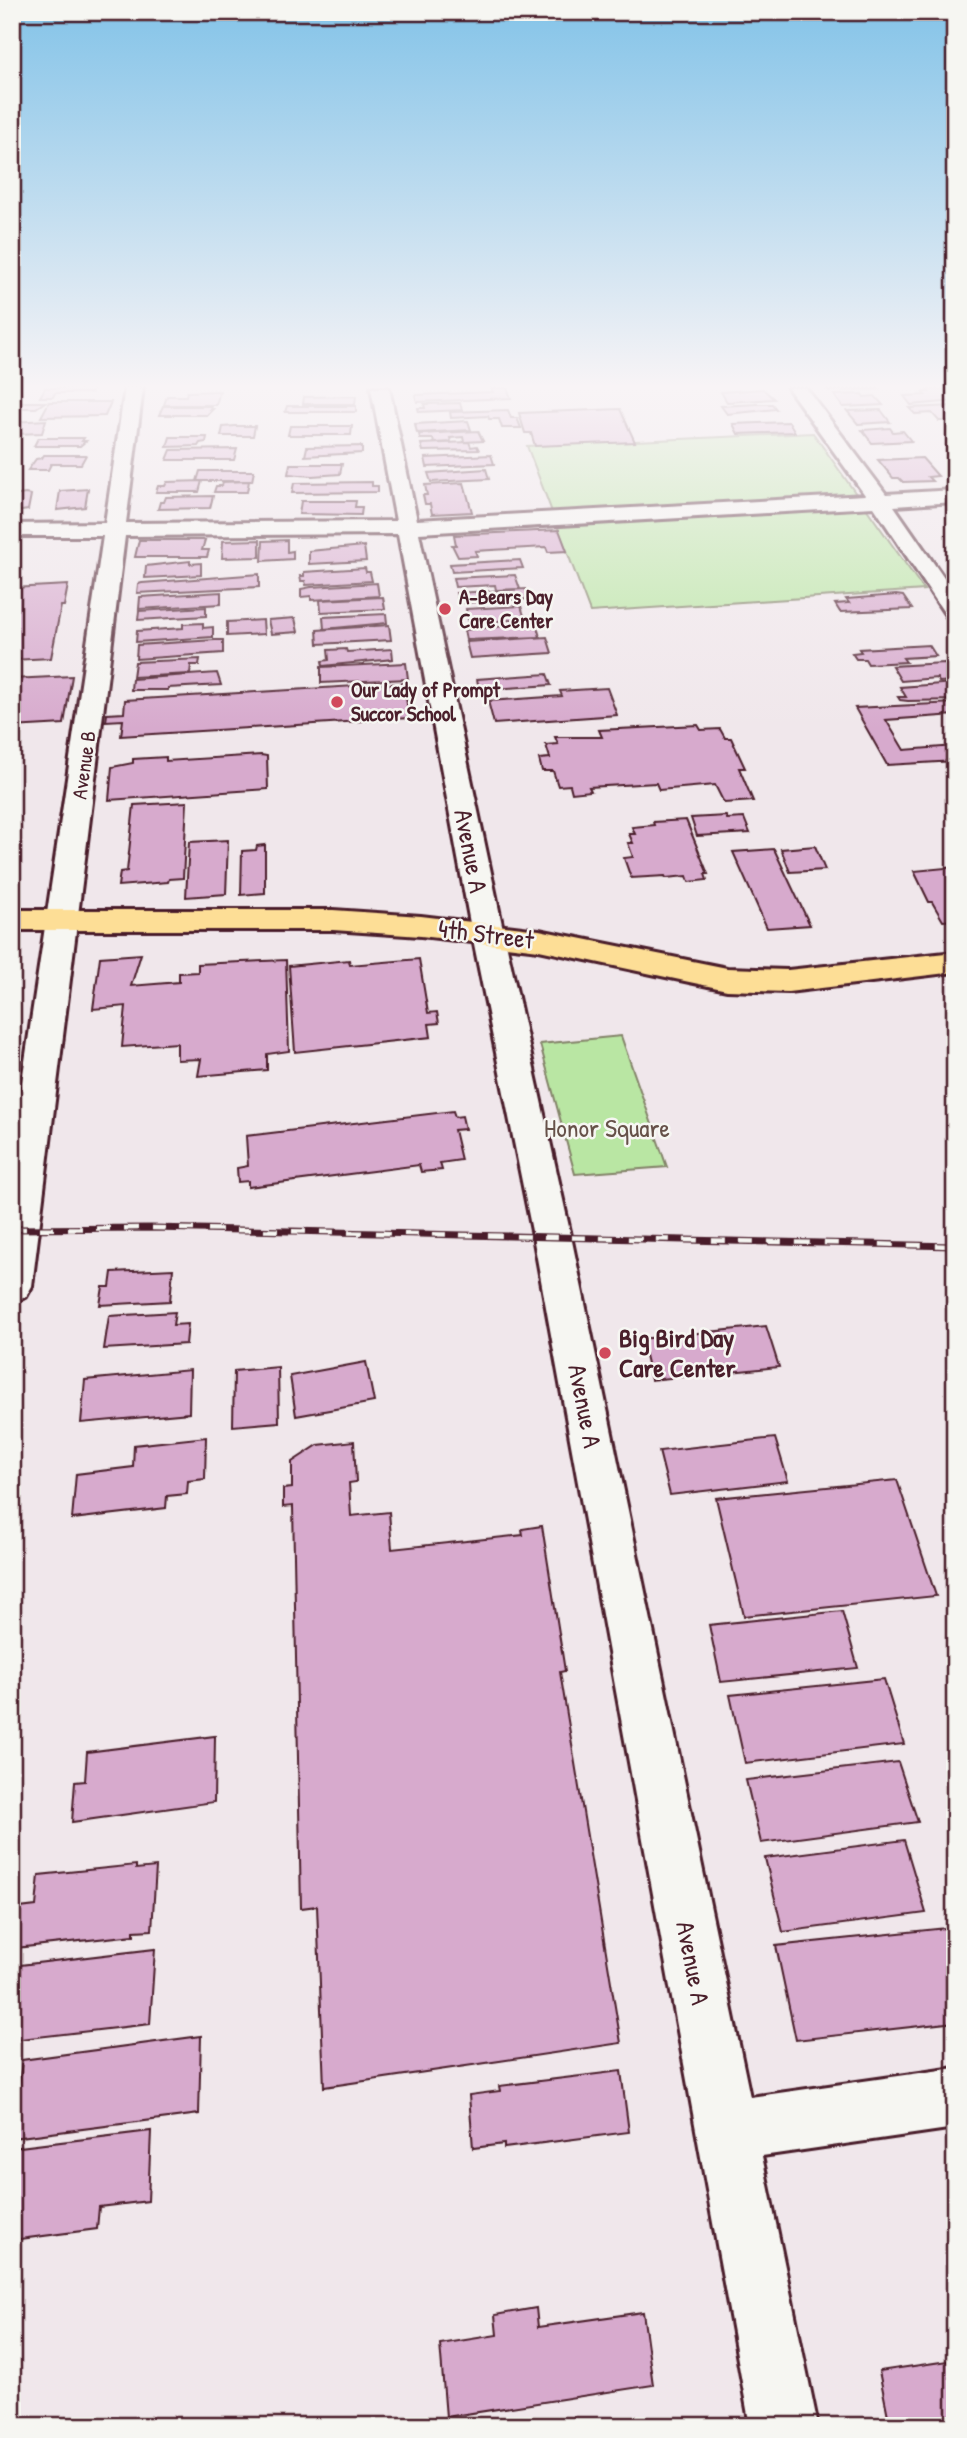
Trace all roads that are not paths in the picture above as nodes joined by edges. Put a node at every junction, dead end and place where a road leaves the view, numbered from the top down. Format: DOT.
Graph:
graph roads {
  1 [pos="120,502"];
  2 [pos="403,502"];
  3 [pos="832,502"];
  4 [pos="881,502"];
  5 [pos="408,527"];
  6 [pos="12,530"];
  7 [pos="117,530"];
  8 [pos="955,612"];
  9 [pos="12,920"];
  10 [pos="62,920"];
  11 [pos="488,934"];
  12 [pos="955,962"];
  13 [pos="22,1143"];
  14 [pos="12,1286"];
  15 [pos="955,2098"];
  16 [pos="726,2132"];
  17 [pos="784,2426"];
  1 -- 7 [label="street, Avenue B"];
  2 -- 5 [label="street, Avenue A"];
  3 -- 5 [label="street"];
  4 -- 8 [label="street"];
  5 -- 7 [label="street"];
  5 -- 11 [label="street, Avenue A"];
  6 -- 7 [label="street"];
  7 -- 10 [label="street, Avenue B"];
  9 -- 10 [label="main road, 4th Street"];
  10 -- 11 [label="main road, 4th Street"];
  10 -- 13 [label="street, Avenue B"];
  11 -- 12 [label="main road, 4th Street"];
  11 -- 16 [label="street, Avenue A"];
  13 -- 14 [label="street, Avenue B"];
  15 -- 16 [label="street"];
  16 -- 17 [label="street, Avenue A"];
}
